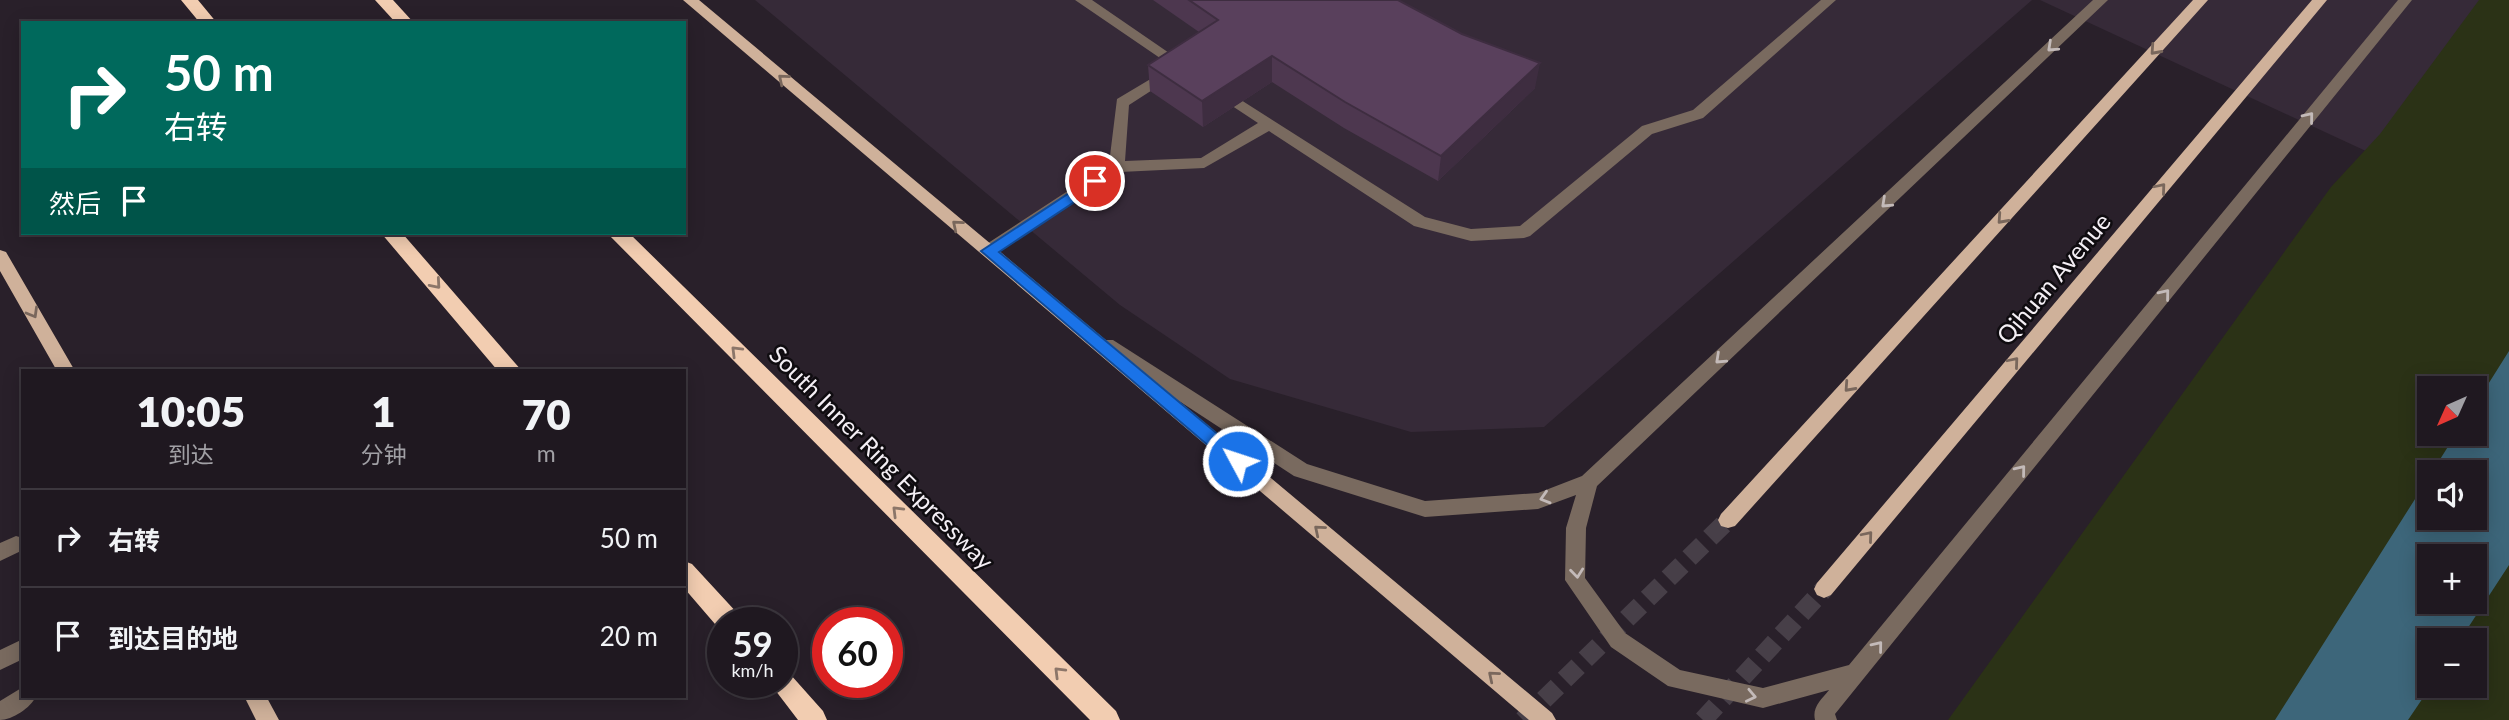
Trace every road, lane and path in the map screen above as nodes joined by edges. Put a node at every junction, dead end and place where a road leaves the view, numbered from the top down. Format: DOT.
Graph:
graph roads {
  1 [pos="189,0"];
  2 [pos="383,0"];
  3 [pos="690,0"];
  4 [pos="1082,0"];
  5 [pos="1829,0"];
  6 [pos="2101,0"];
  7 [pos="2201,0"];
  8 [pos="2320,0"];
  9 [pos="2405,0"];
  10 [pos="207,21"];
  11 [pos="404,21"];
  12 [pos="1181,66"];
  13 [pos="1269,124"];
  14 [pos="1116,167"];
  15 [pos="393,235"];
  16 [pos="619,235"];
  17 [pos="988,251"];
  18 [pos="0,256"];
  19 [pos="1074,323"];
  20 [pos="65,369"];
  21 [pos="509,369"];
  22 [pos="1589,482"];
  23 [pos="1728,520"];
  24 [pos="686,573"];
  25 [pos="1824,589"];
  26 [pos="716,607"];
  27 [pos="21,649"];
  28 [pos="0,661"];
  29 [pos="1856,673"];
  30 [pos="23,698"];
  31 [pos="255,698"];
  32 [pos="795,698"];
  33 [pos="0,713"];
  34 [pos="268,720"];
  35 [pos="814,720"];
  36 [pos="1107,720"];
  37 [pos="1545,720"];
  38 [pos="1826,720"];
  1 -- 10 [label="highway"];
  2 -- 11 [label="highway"];
  17 -- 3 [label="main road, one-way"];
  4 -- 12 [label="street"];
  5 -- 13 [label="street"];
  6 -- 22 [label="street, one-way"];
  7 -- 23 [label="main road, one-way"];
  25 -- 8 [label="main road, Qihuan Avenue, one-way"];
  29 -- 9 [label="street, one-way"];
  12 -- 13 [label="street"];
  12 -- 14 [label="street"];
  13 -- 14 [label="street"];
  14 -- 17 [label="street"];
  15 -- 21 [label="highway, one-way"];
  36 -- 16 [label="highway, South Inner Ring Expressway, one-way"];
  17 -- 19 [label="main road"];
  18 -- 20 [label="main road, one-way"];
  22 -- 19 [label="street, one-way"];
  37 -- 19 [label="main road, one-way"];
  22 -- 29 [label="street, one-way"];
  24 -- 26 [label="highway"];
  27 -- 28 [label="street"];
  29 -- 38 [label="street"];
  30 -- 33 [label="street"];
  31 -- 34 [label="main road"];
  32 -- 35 [label="highway"];
}
